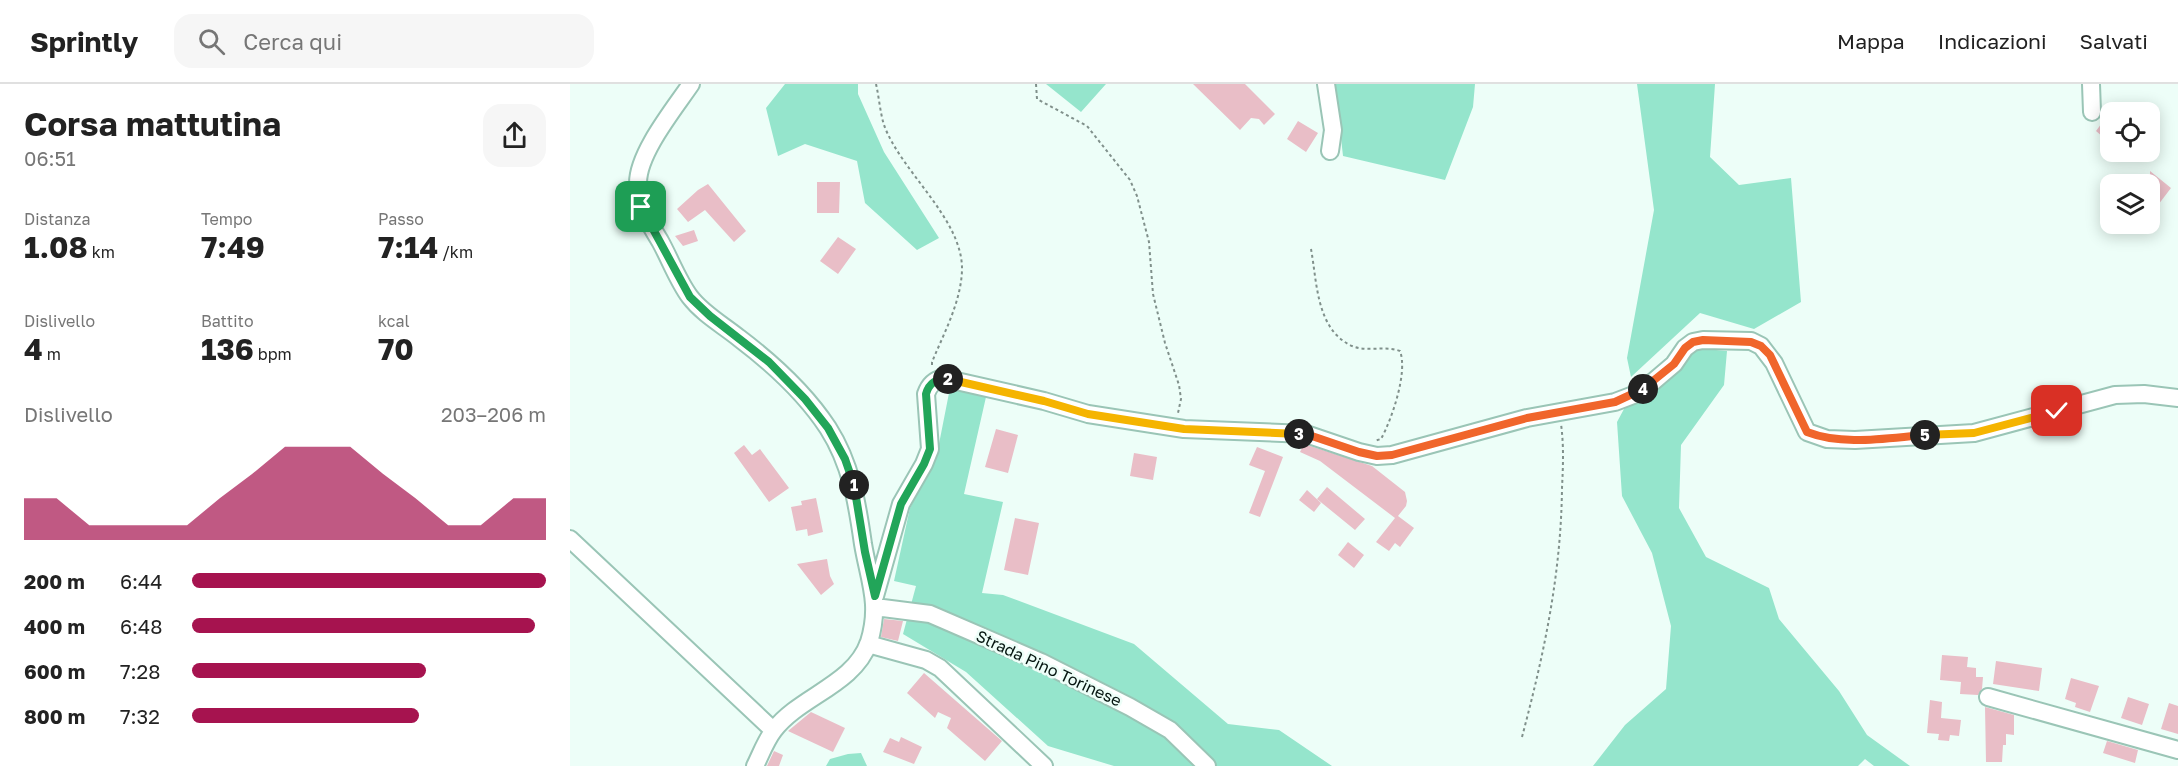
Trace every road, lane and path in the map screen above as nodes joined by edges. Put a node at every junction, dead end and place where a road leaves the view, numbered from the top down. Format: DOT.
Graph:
graph roads {
  1 [pos="691,84"];
  2 [pos="876,84"];
  3 [pos="1035,84"];
  4 [pos="1326,84"];
  5 [pos="2091,84"];
  6 [pos="2092,112"];
  7 [pos="1330,151"];
  8 [pos="1311,249"];
  9 [pos="932,384"];
  10 [pos="2178,398"];
  11 [pos="1560,412"];
  12 [pos="1174,428"];
  13 [pos="1369,444"];
  14 [pos="570,539"];
  15 [pos="875,602"];
  16 [pos="868,644"];
  17 [pos="1988,697"];
  18 [pos="773,730"];
  19 [pos="1522,737"];
  20 [pos="2178,750"];
  21 [pos="755,766"];
  22 [pos="1044,766"];
  23 [pos="1207,766"];
  1 -- 15 [label="street"];
  2 -- 9 [label="path"];
  3 -- 12 [label="path"];
  4 -- 7 [label="street"];
  5 -- 6 [label="street"];
  8 -- 13 [label="path"];
  9 -- 12 [label="street"];
  9 -- 15 [label="street"];
  10 -- 11 [label="street"];
  11 -- 12 [label="street"];
  11 -- 19 [label="path"];
  14 -- 18 [label="street"];
  15 -- 16 [label="street"];
  15 -- 23 [label="street, Strada Pino Torinese"];
  16 -- 18 [label="street"];
  16 -- 22 [label="street"];
  17 -- 20 [label="street"];
  18 -- 21 [label="street"];
}
